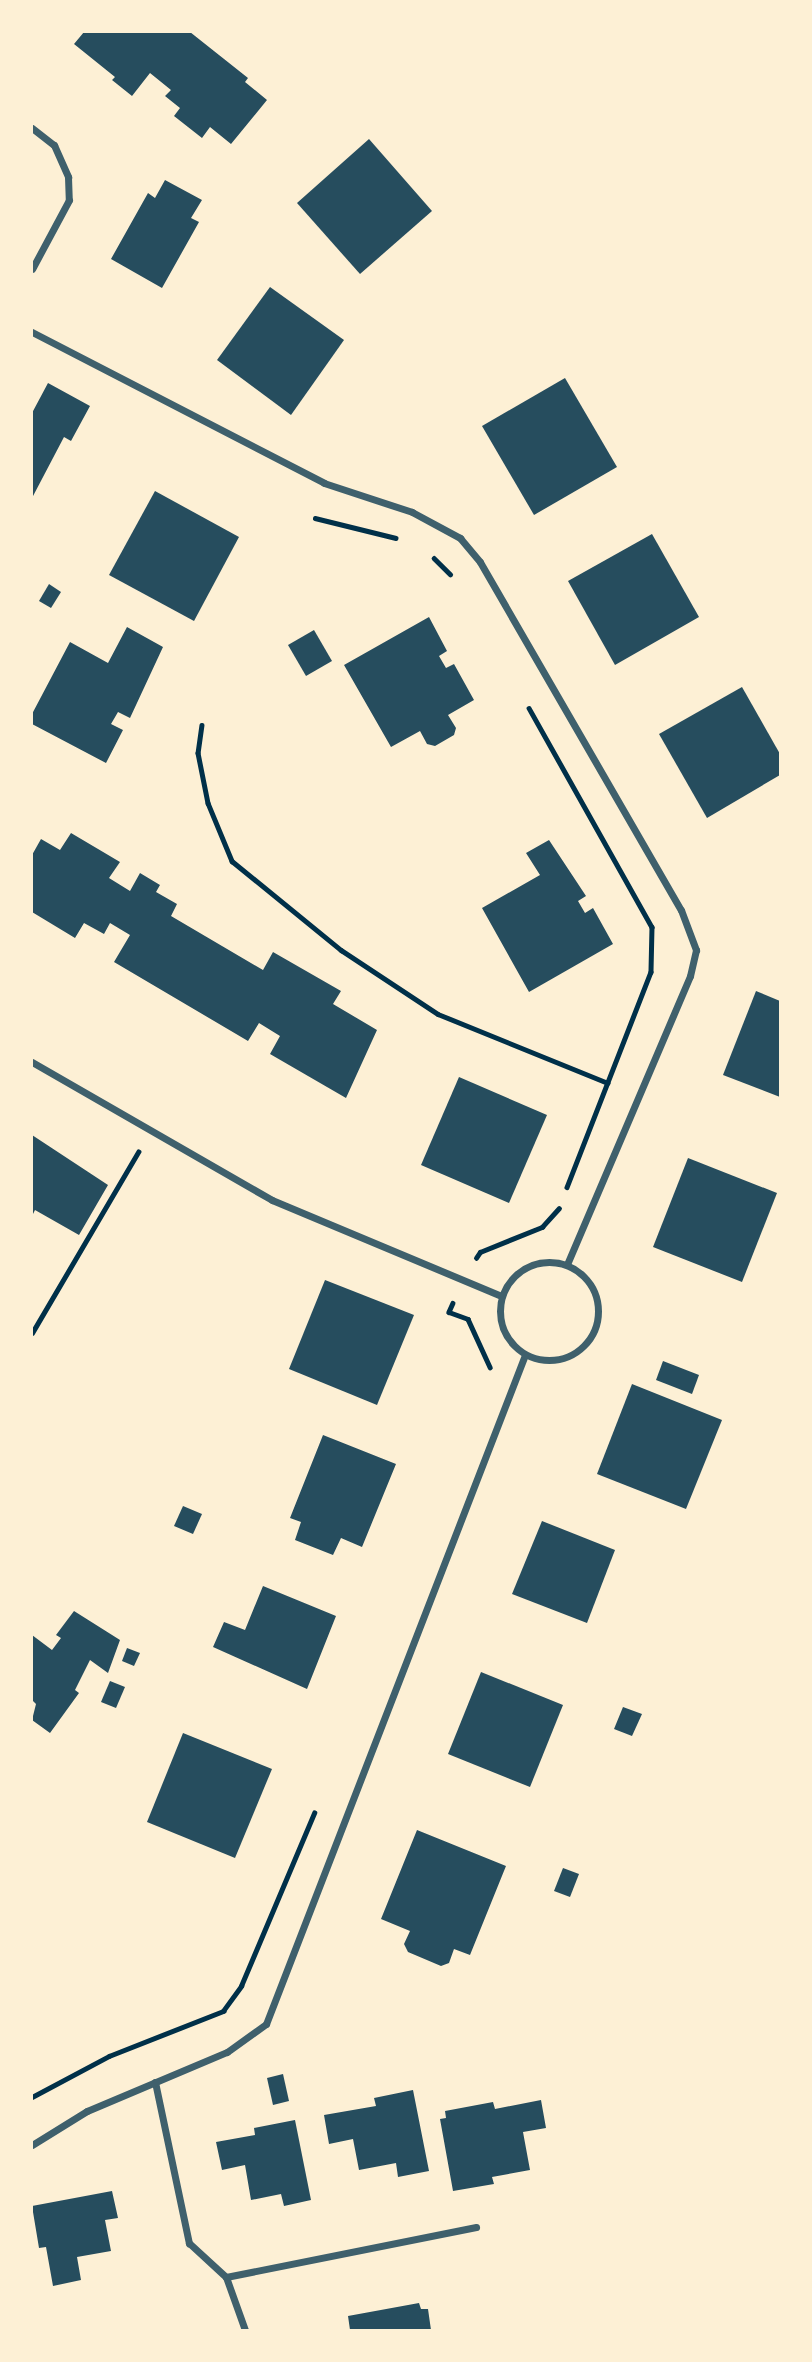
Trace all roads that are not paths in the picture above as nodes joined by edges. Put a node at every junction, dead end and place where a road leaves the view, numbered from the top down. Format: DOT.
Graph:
graph roads {
  1 [pos="32,128"];
  2 [pos="32,269"];
  3 [pos="32,332"];
  4 [pos="32,1062"];
  5 [pos="566,1264"];
  6 [pos="501,1296"];
  7 [pos="525,1355"];
  8 [pos="155,2082"];
  9 [pos="32,2146"];
  10 [pos="477,2227"];
  11 [pos="226,2277"];
  12 [pos="245,2330"];
  1 -- 2 [label="street"];
  3 -- 5 [label="street"];
  4 -- 6 [label="street"];
  5 -- 6 [label="street"];
  5 -- 7 [label="street"];
  6 -- 7 [label="street"];
  7 -- 8 [label="street"];
  8 -- 9 [label="street"];
  8 -- 11 [label="street"];
  10 -- 11 [label="street"];
  11 -- 12 [label="street"];
}
